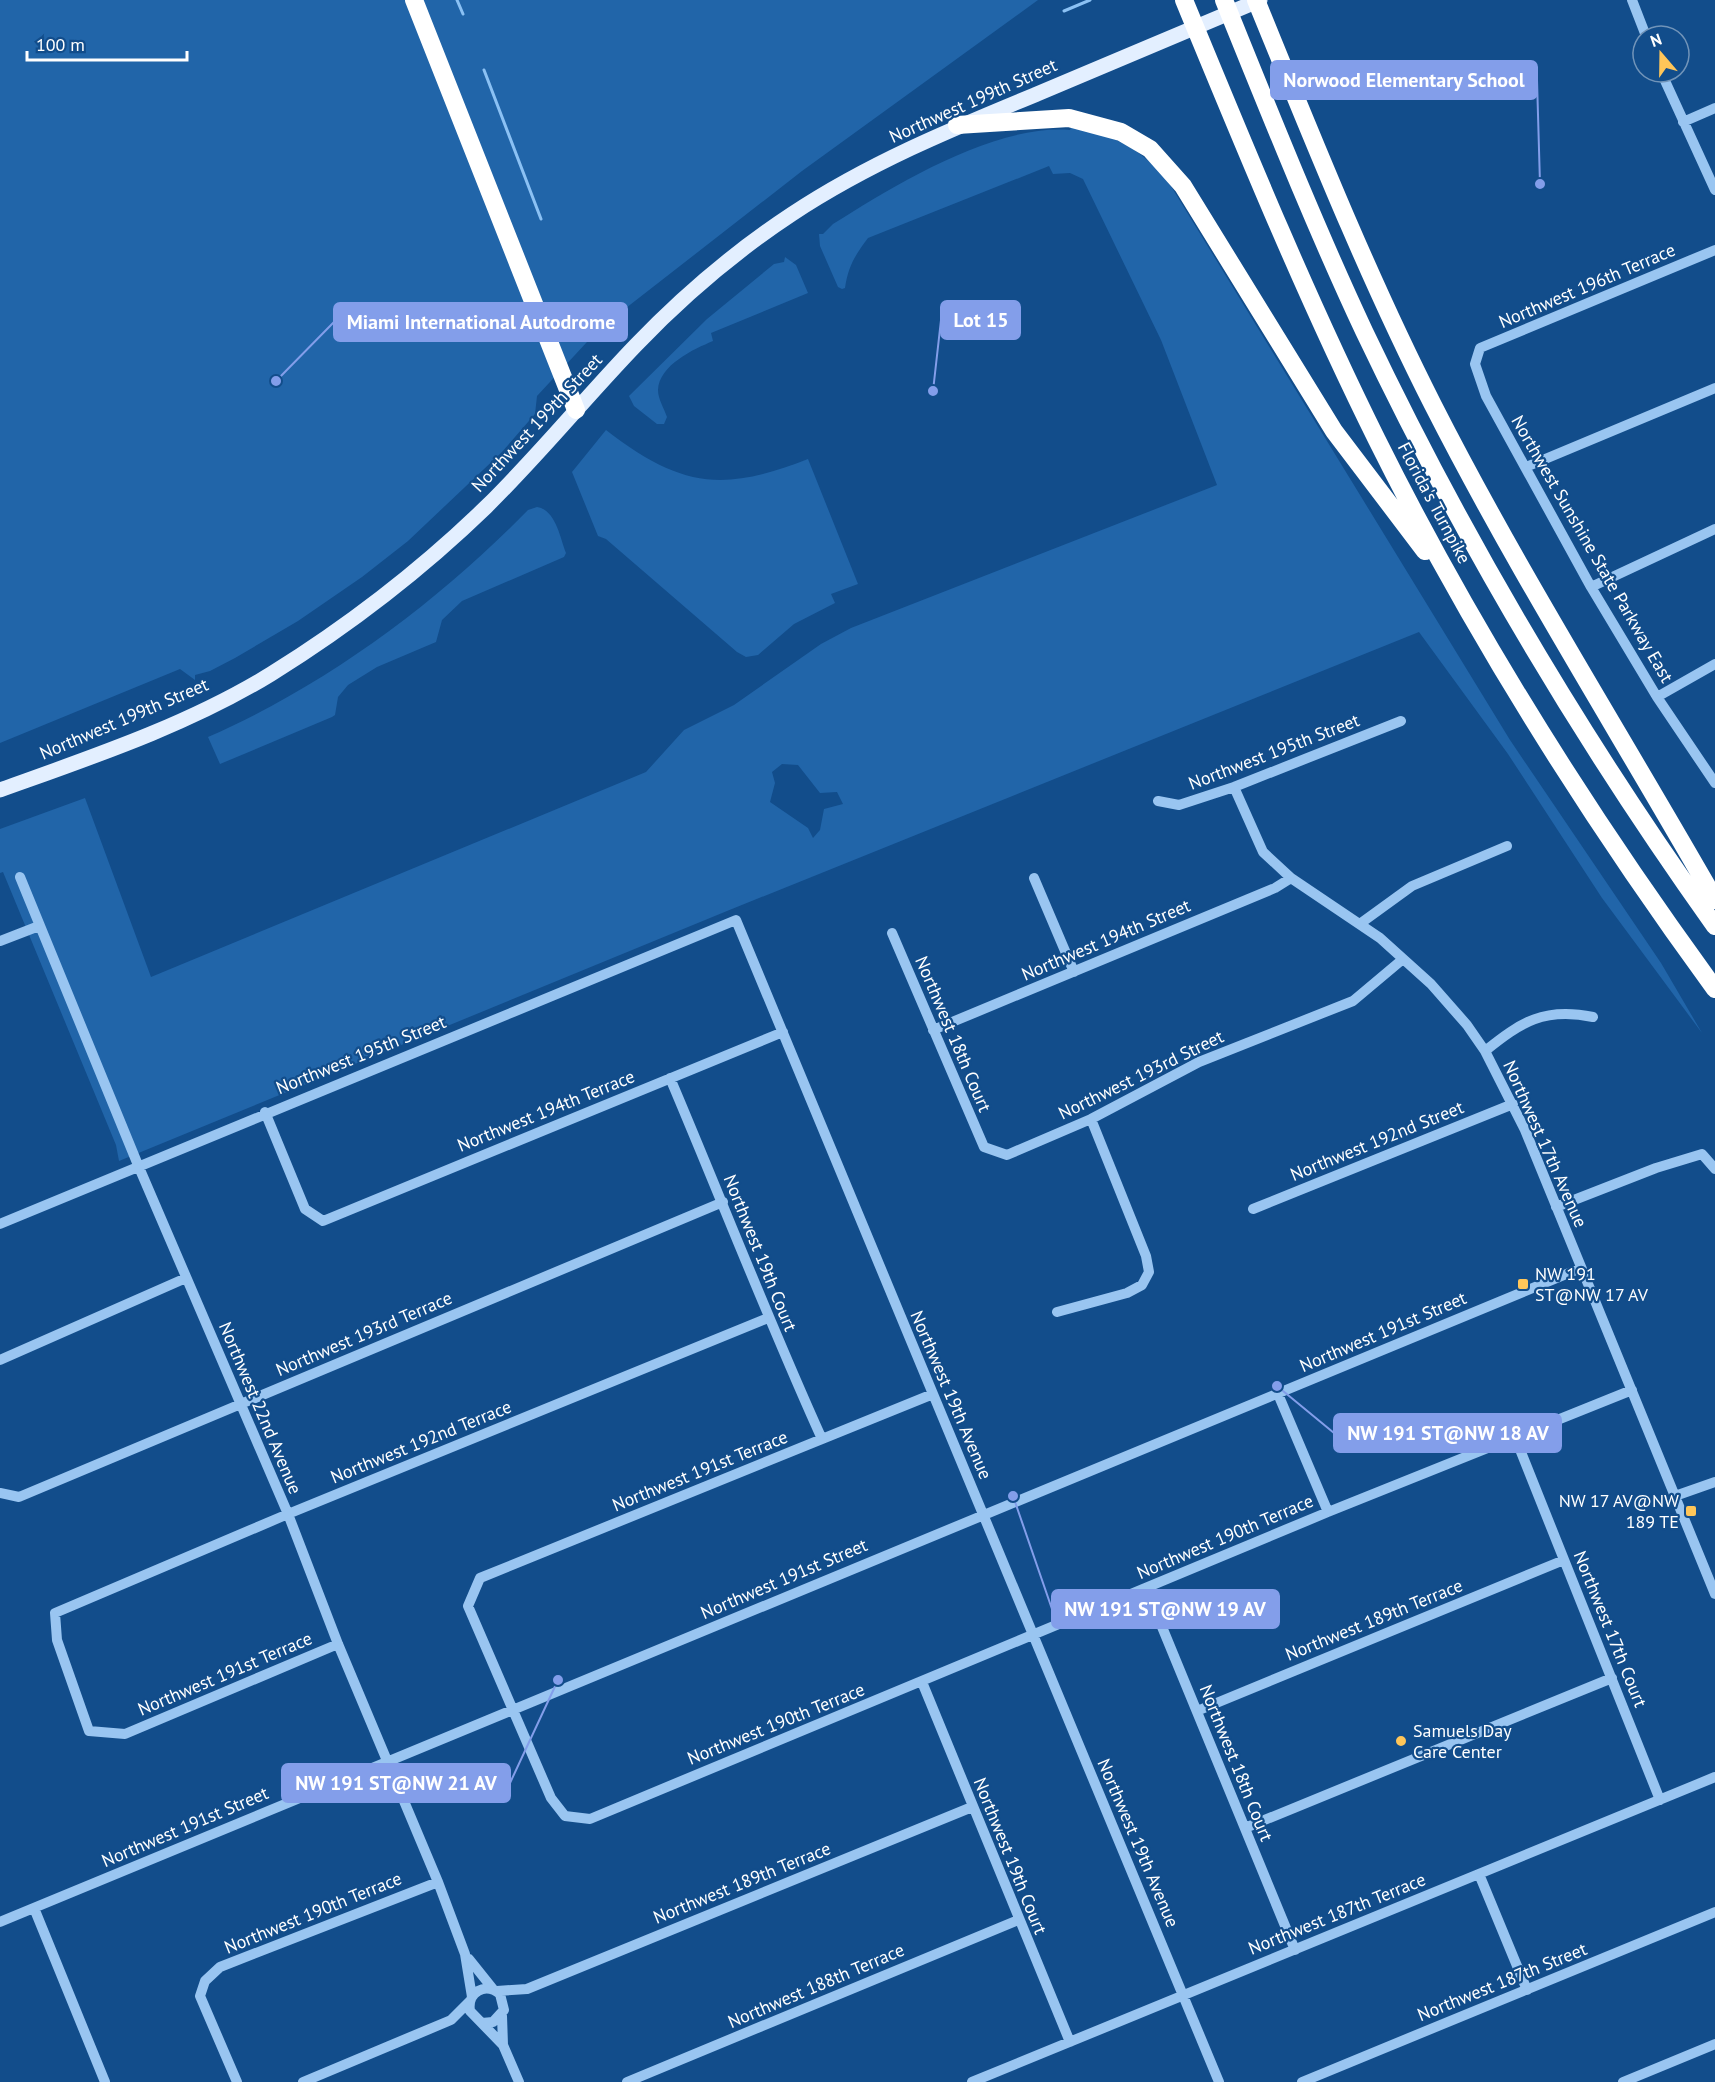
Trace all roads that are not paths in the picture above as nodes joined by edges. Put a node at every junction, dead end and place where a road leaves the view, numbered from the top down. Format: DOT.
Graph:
graph roads {
  1 [pos="414,0"];
  2 [pos="1184,0"];
  3 [pos="1224,0"];
  4 [pos="1258,0"];
  5 [pos="1632,0"];
  6 [pos="1641,24"];
  7 [pos="1666,84"];
  8 [pos="1715,108"];
  9 [pos="1683,122"];
  10 [pos="957,125"];
  11 [pos="1715,190"];
  12 [pos="1715,250"];
  13 [pos="1476,356"];
  14 [pos="1715,388"];
  15 [pos="576,410"];
  16 [pos="1526,467"];
  17 [pos="1715,529"];
  18 [pos="1591,587"];
  19 [pos="1465,605"];
  20 [pos="1715,664"];
  21 [pos="1657,696"];
  22 [pos="1401,721"];
  23 [pos="1715,783"];
  24 [pos="1234,787"];
  25 [pos="0,790"];
  26 [pos="1158,801"];
  27 [pos="1507,846"];
  28 [pos="20,877"];
  29 [pos="1034,878"];
  30 [pos="1291,878"];
  31 [pos="1715,900"];
  32 [pos="736,920"];
  33 [pos="1361,923"];
  34 [pos="39,926"];
  35 [pos="1715,926"];
  36 [pos="892,933"];
  37 [pos="0,941"];
  38 [pos="1403,959"];
  39 [pos="1074,972"];
  40 [pos="1715,989"];
  41 [pos="1593,1017"];
  42 [pos="933,1030"];
  43 [pos="783,1032"];
  44 [pos="1485,1051"];
  45 [pos="670,1078"];
  46 [pos="1513,1104"];
  47 [pos="265,1112"];
  48 [pos="1091,1119"];
  49 [pos="984,1147"];
  50 [pos="138,1166"];
  51 [pos="1715,1168"];
  52 [pos="723,1202"];
  53 [pos="1556,1207"];
  54 [pos="1253,1209"];
  55 [pos="0,1224"];
  56 [pos="1581,1268"];
  57 [pos="186,1278"];
  58 [pos="1057,1312"];
  59 [pos="768,1318"];
  60 [pos="0,1360"];
  61 [pos="1632,1390"];
  62 [pos="933,1394"];
  63 [pos="1278,1394"];
  64 [pos="240,1404"];
  65 [pos="1515,1437"];
  66 [pos="822,1439"];
  67 [pos="1715,1482"];
  68 [pos="0,1493"];
  69 [pos="1675,1496"];
  70 [pos="1328,1512"];
  71 [pos="288,1514"];
  72 [pos="983,1514"];
  73 [pos="1564,1560"];
  74 [pos="1146,1588"];
  75 [pos="1715,1594"];
  76 [pos="1033,1635"];
  77 [pos="338,1644"];
  78 [pos="1612,1678"];
  79 [pos="922,1682"];
  80 [pos="514,1711"];
  81 [pos="1197,1711"];
  82 [pos="125,1734"];
  83 [pos="387,1761"];
  84 [pos="1715,1777"];
  85 [pos="1660,1800"];
  86 [pos="972,1807"];
  87 [pos="1245,1828"];
  88 [pos="1479,1874"];
  89 [pos="438,1882"];
  90 [pos="34,1908"];
  91 [pos="1715,1912"];
  92 [pos="1018,1920"];
  93 [pos="0,1922"];
  94 [pos="1295,1950"];
  95 [pos="465,1954"];
  96 [pos="495,1990"];
  97 [pos="525,1990"];
  98 [pos="1527,1990"];
  99 [pos="1183,1995"];
  100 [pos="471,1999"];
  101 [pos="503,2012"];
  102 [pos="451,2020"];
  103 [pos="480,2022"];
  104 [pos="1070,2042"];
  105 [pos="1715,2044"];
  106 [pos="503,2045"];
  107 [pos="105,2082"];
  108 [pos="237,2082"];
  109 [pos="303,2082"];
  110 [pos="519,2082"];
  111 [pos="627,2082"];
  112 [pos="972,2082"];
  113 [pos="1219,2082"];
  114 [pos="1302,2082"];
  115 [pos="1623,2082"];
  1 -- 15 [label="highway"];
  2 -- 19 [label="highway, Florida's Turnpike"];
  3 -- 35 [label="highway, Florida's Turnpike"];
  4 -- 10 [label="main road, Northwest 199th Street"];
  4 -- 31 [label="highway"];
  5 -- 6 [label="street"];
  7 -- 9 [label="street"];
  8 -- 9 [label="street"];
  9 -- 11 [label="street"];
  10 -- 15 [label="main road, Northwest 199th Street"];
  10 -- 19 [label="highway"];
  12 -- 13 [label="street, Northwest 196th Terrace"];
  13 -- 16 [label="street, Northwest Sunshine State Parkway East"];
  14 -- 16 [label="street"];
  15 -- 25 [label="main road, Northwest 199th Street"];
  16 -- 18 [label="street, Northwest Sunshine State Parkway East"];
  17 -- 18 [label="street"];
  18 -- 21 [label="street, Northwest Sunshine State Parkway East"];
  19 -- 40 [label="highway, Florida's Turnpike"];
  20 -- 21 [label="street"];
  21 -- 23 [label="street, Northwest Sunshine State Parkway East"];
  22 -- 24 [label="street, Northwest 195th Street"];
  24 -- 26 [label="street, Northwest 195th Street"];
  24 -- 30 [label="street, Northwest 17th Avenue"];
  27 -- 33 [label="street"];
  28 -- 34 [label="street, Northwest 22nd Avenue"];
  29 -- 39 [label="street"];
  30 -- 33 [label="street, Northwest 17th Avenue"];
  30 -- 39 [label="street, Northwest 194th Street"];
  32 -- 43 [label="street, Northwest 19th Avenue"];
  32 -- 47 [label="street, Northwest 195th Street"];
  33 -- 38 [label="street, Northwest 17th Avenue"];
  34 -- 37 [label="street"];
  34 -- 50 [label="street, Northwest 22nd Avenue"];
  36 -- 42 [label="street, Northwest 18th Court"];
  38 -- 44 [label="street, Northwest 17th Avenue"];
  38 -- 48 [label="street, Northwest 193rd Street"];
  39 -- 42 [label="street, Northwest 194th Street"];
  41 -- 44 [label="street"];
  42 -- 49 [label="street, Northwest 18th Court"];
  43 -- 45 [label="street, Northwest 194th Terrace"];
  43 -- 62 [label="street, Northwest 19th Avenue"];
  44 -- 46 [label="street, Northwest 17th Avenue"];
  45 -- 47 [label="street, Northwest 194th Terrace"];
  45 -- 52 [label="street, Northwest 19th Court"];
  46 -- 53 [label="street, Northwest 17th Avenue"];
  46 -- 54 [label="street, Northwest 192nd Street"];
  47 -- 50 [label="street, Northwest 195th Street"];
  48 -- 49 [label="street, Northwest 193rd Street"];
  48 -- 58 [label="street"];
  50 -- 55 [label="street, Northwest 195th Street"];
  50 -- 57 [label="street, Northwest 22nd Avenue"];
  51 -- 53 [label="street"];
  52 -- 59 [label="street, Northwest 19th Court"];
  52 -- 64 [label="street, Northwest 193rd Terrace"];
  53 -- 56 [label="street, Northwest 17th Avenue"];
  56 -- 61 [label="street, Northwest 17th Avenue"];
  56 -- 63 [label="street, Northwest 191st Street"];
  57 -- 60 [label="street"];
  57 -- 64 [label="street, Northwest 22nd Avenue"];
  59 -- 66 [label="street, Northwest 19th Court"];
  59 -- 71 [label="street, Northwest 192nd Terrace"];
  61 -- 65 [label="street, Northwest 190th Terrace"];
  61 -- 69 [label="street, Northwest 17th Avenue"];
  62 -- 66 [label="street, Northwest 191st Terrace"];
  62 -- 72 [label="street, Northwest 19th Avenue"];
  63 -- 70 [label="street"];
  63 -- 72 [label="street, Northwest 191st Street"];
  64 -- 68 [label="street, Northwest 193rd Terrace"];
  64 -- 71 [label="street, Northwest 22nd Avenue"];
  65 -- 70 [label="street, Northwest 190th Terrace"];
  65 -- 73 [label="street, Northwest 17th Court"];
  66 -- 80 [label="street, Northwest 191st Terrace"];
  67 -- 69 [label="street"];
  69 -- 75 [label="street, Northwest 17th Avenue"];
  70 -- 74 [label="street, Northwest 190th Terrace"];
  71 -- 77 [label="street, Northwest 22nd Avenue"];
  71 -- 82 [label="street, Northwest 192nd Terrace"];
  72 -- 76 [label="street, Northwest 19th Avenue"];
  72 -- 80 [label="street, Northwest 191st Street"];
  73 -- 78 [label="street, Northwest 17th Court"];
  73 -- 81 [label="street, Northwest 189th Terrace"];
  74 -- 76 [label="street, Northwest 190th Terrace"];
  74 -- 81 [label="street, Northwest 18th Court"];
  76 -- 79 [label="street, Northwest 190th Terrace"];
  76 -- 99 [label="street, Northwest 19th Avenue"];
  77 -- 82 [label="street, Northwest 191st Terrace"];
  77 -- 83 [label="street, Northwest 22nd Avenue"];
  78 -- 85 [label="street, Northwest 17th Court"];
  78 -- 87 [label="street"];
  79 -- 80 [label="street, Northwest 190th Terrace"];
  79 -- 86 [label="street, Northwest 19th Court"];
  80 -- 83 [label="street, Northwest 191st Street"];
  81 -- 87 [label="street, Northwest 18th Court"];
  83 -- 89 [label="street, Northwest 22nd Avenue"];
  83 -- 90 [label="street, Northwest 191st Street"];
  84 -- 85 [label="street, Northwest 187th Terrace"];
  85 -- 88 [label="street, Northwest 187th Terrace"];
  86 -- 92 [label="street, Northwest 19th Court"];
  86 -- 97 [label="street, Northwest 189th Terrace"];
  87 -- 94 [label="street, Northwest 18th Court"];
  88 -- 94 [label="street, Northwest 187th Terrace"];
  88 -- 98 [label="street"];
  89 -- 95 [label="street, Northwest 22nd Avenue"];
  89 -- 108 [label="street, Northwest 190th Terrace"];
  90 -- 93 [label="street, Northwest 191st Street"];
  90 -- 107 [label="street"];
  91 -- 98 [label="street, Northwest 187th Street"];
  92 -- 104 [label="street, Northwest 19th Court"];
  92 -- 111 [label="street, Northwest 188th Terrace"];
  94 -- 99 [label="street, Northwest 187th Terrace"];
  95 -- 96 [label="street, Northwest 22nd Avenue"];
  95 -- 100 [label="street, Northwest 22nd Avenue"];
  96 -- 97 [label="street, Northwest 189th Terrace"];
  96 -- 100 [label="street"];
  96 -- 101 [label="street"];
  97 -- 101 [label="street, Northwest 189th Terrace"];
  98 -- 114 [label="street, Northwest 187th Street"];
  99 -- 104 [label="street, Northwest 187th Terrace"];
  99 -- 113 [label="street, Northwest 19th Avenue"];
  100 -- 102 [label="street"];
  100 -- 103 [label="street"];
  101 -- 103 [label="street"];
  101 -- 106 [label="street"];
  102 -- 103 [label="street"];
  102 -- 109 [label="street"];
  103 -- 106 [label="street"];
  104 -- 112 [label="street, Northwest 187th Terrace"];
  105 -- 115 [label="street"];
  106 -- 110 [label="street"];
}
